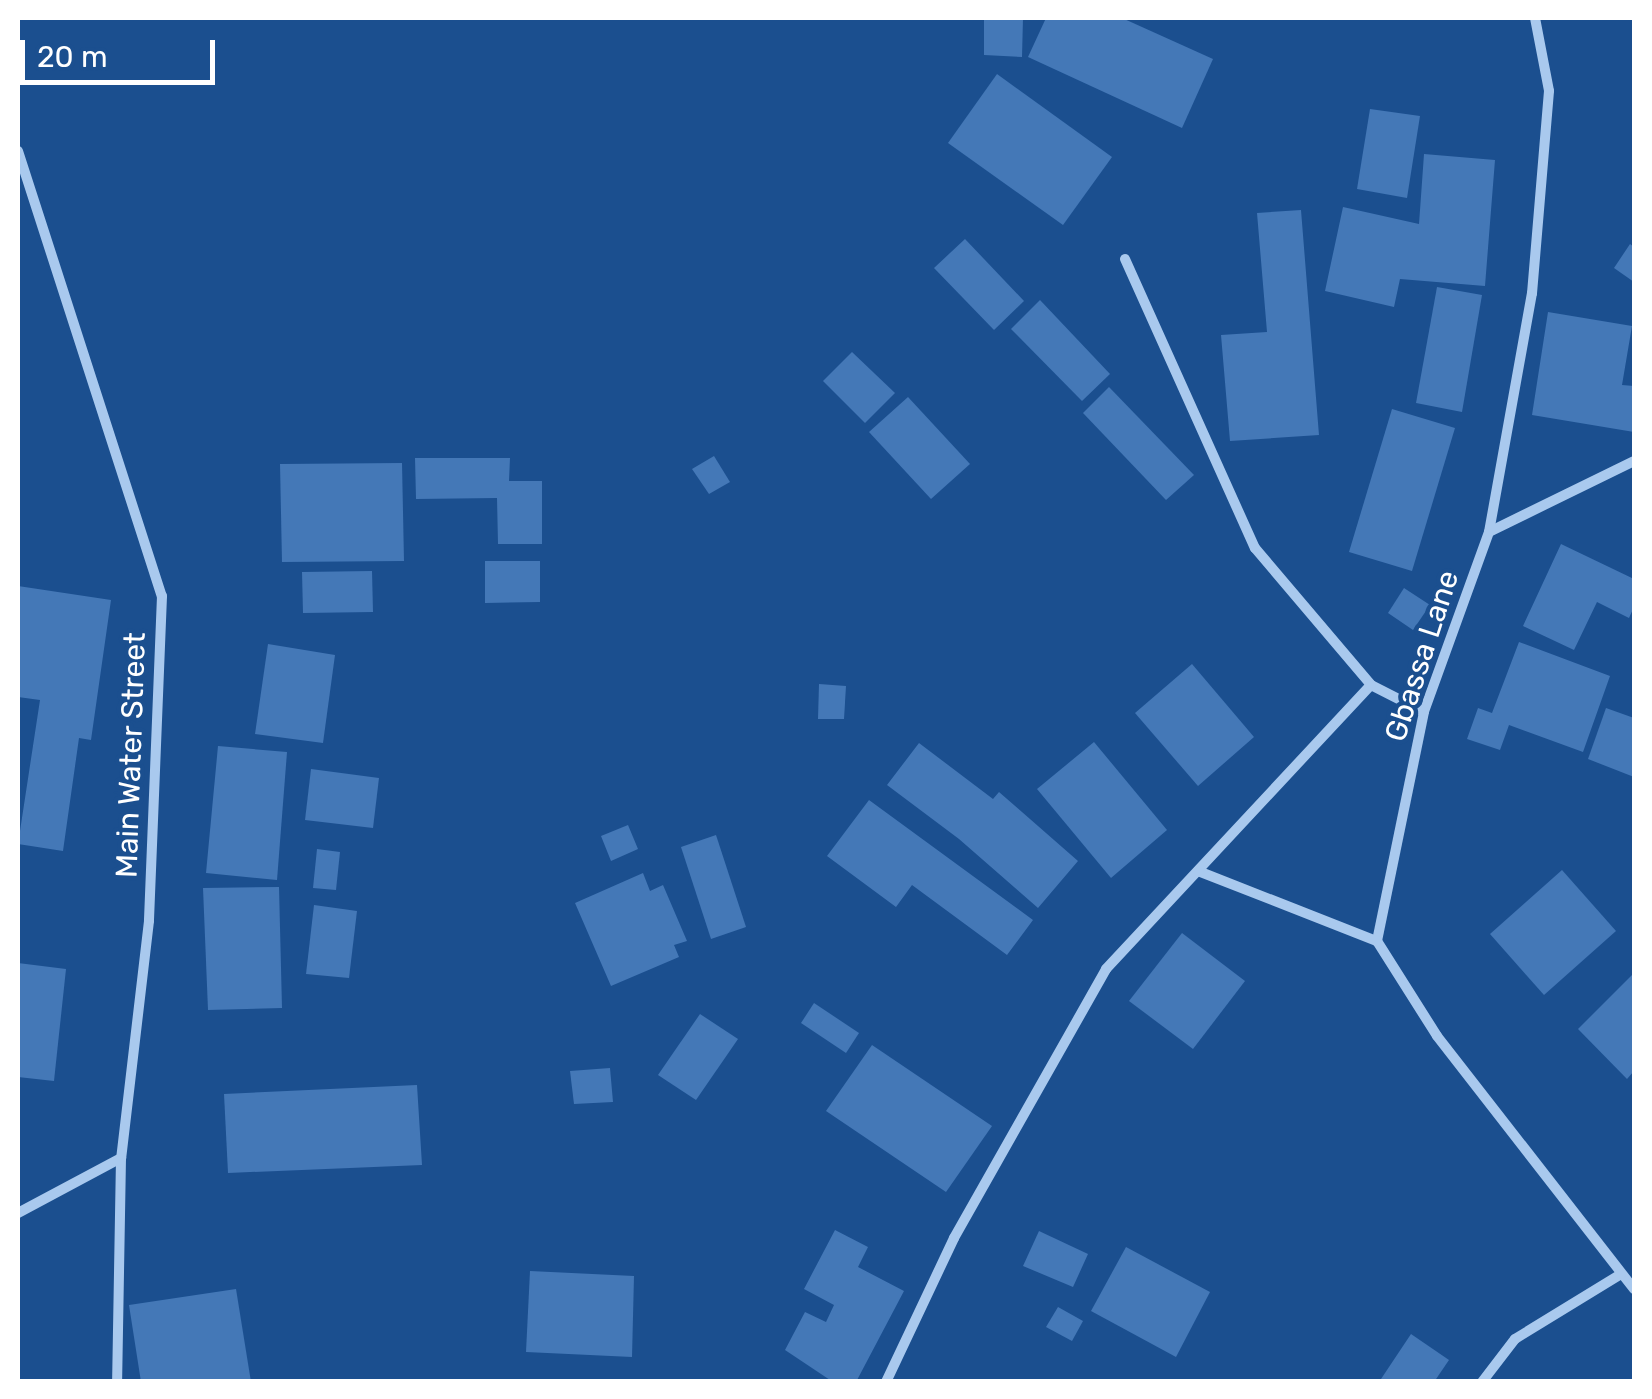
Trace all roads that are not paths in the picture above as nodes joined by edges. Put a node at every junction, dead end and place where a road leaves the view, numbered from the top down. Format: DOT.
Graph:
graph roads {
  1 [pos="1535,18"];
  2 [pos="18,151"];
  3 [pos="1125,260"];
  4 [pos="1634,461"];
  5 [pos="1489,532"];
  6 [pos="1371,685"];
  7 [pos="1424,712"];
  8 [pos="1198,871"];
  9 [pos="1377,941"];
  10 [pos="121,1158"];
  11 [pos="18,1213"];
  12 [pos="1621,1274"];
  13 [pos="1634,1289"];
  14 [pos="117,1382"];
  15 [pos="886,1382"];
  16 [pos="1482,1382"];
  1 -- 5 [label="street, Gbassa Lane"];
  2 -- 10 [label="street, Main Water Street"];
  3 -- 6 [label="street"];
  4 -- 5 [label="street"];
  5 -- 7 [label="street, Gbassa Lane"];
  6 -- 7 [label="street"];
  6 -- 8 [label="street"];
  7 -- 9 [label="street, Gbassa Lane"];
  8 -- 9 [label="street"];
  8 -- 15 [label="street"];
  9 -- 12 [label="street"];
  10 -- 11 [label="street"];
  10 -- 14 [label="street, Main Water Street"];
  12 -- 13 [label="street"];
  12 -- 16 [label="street"];
}
